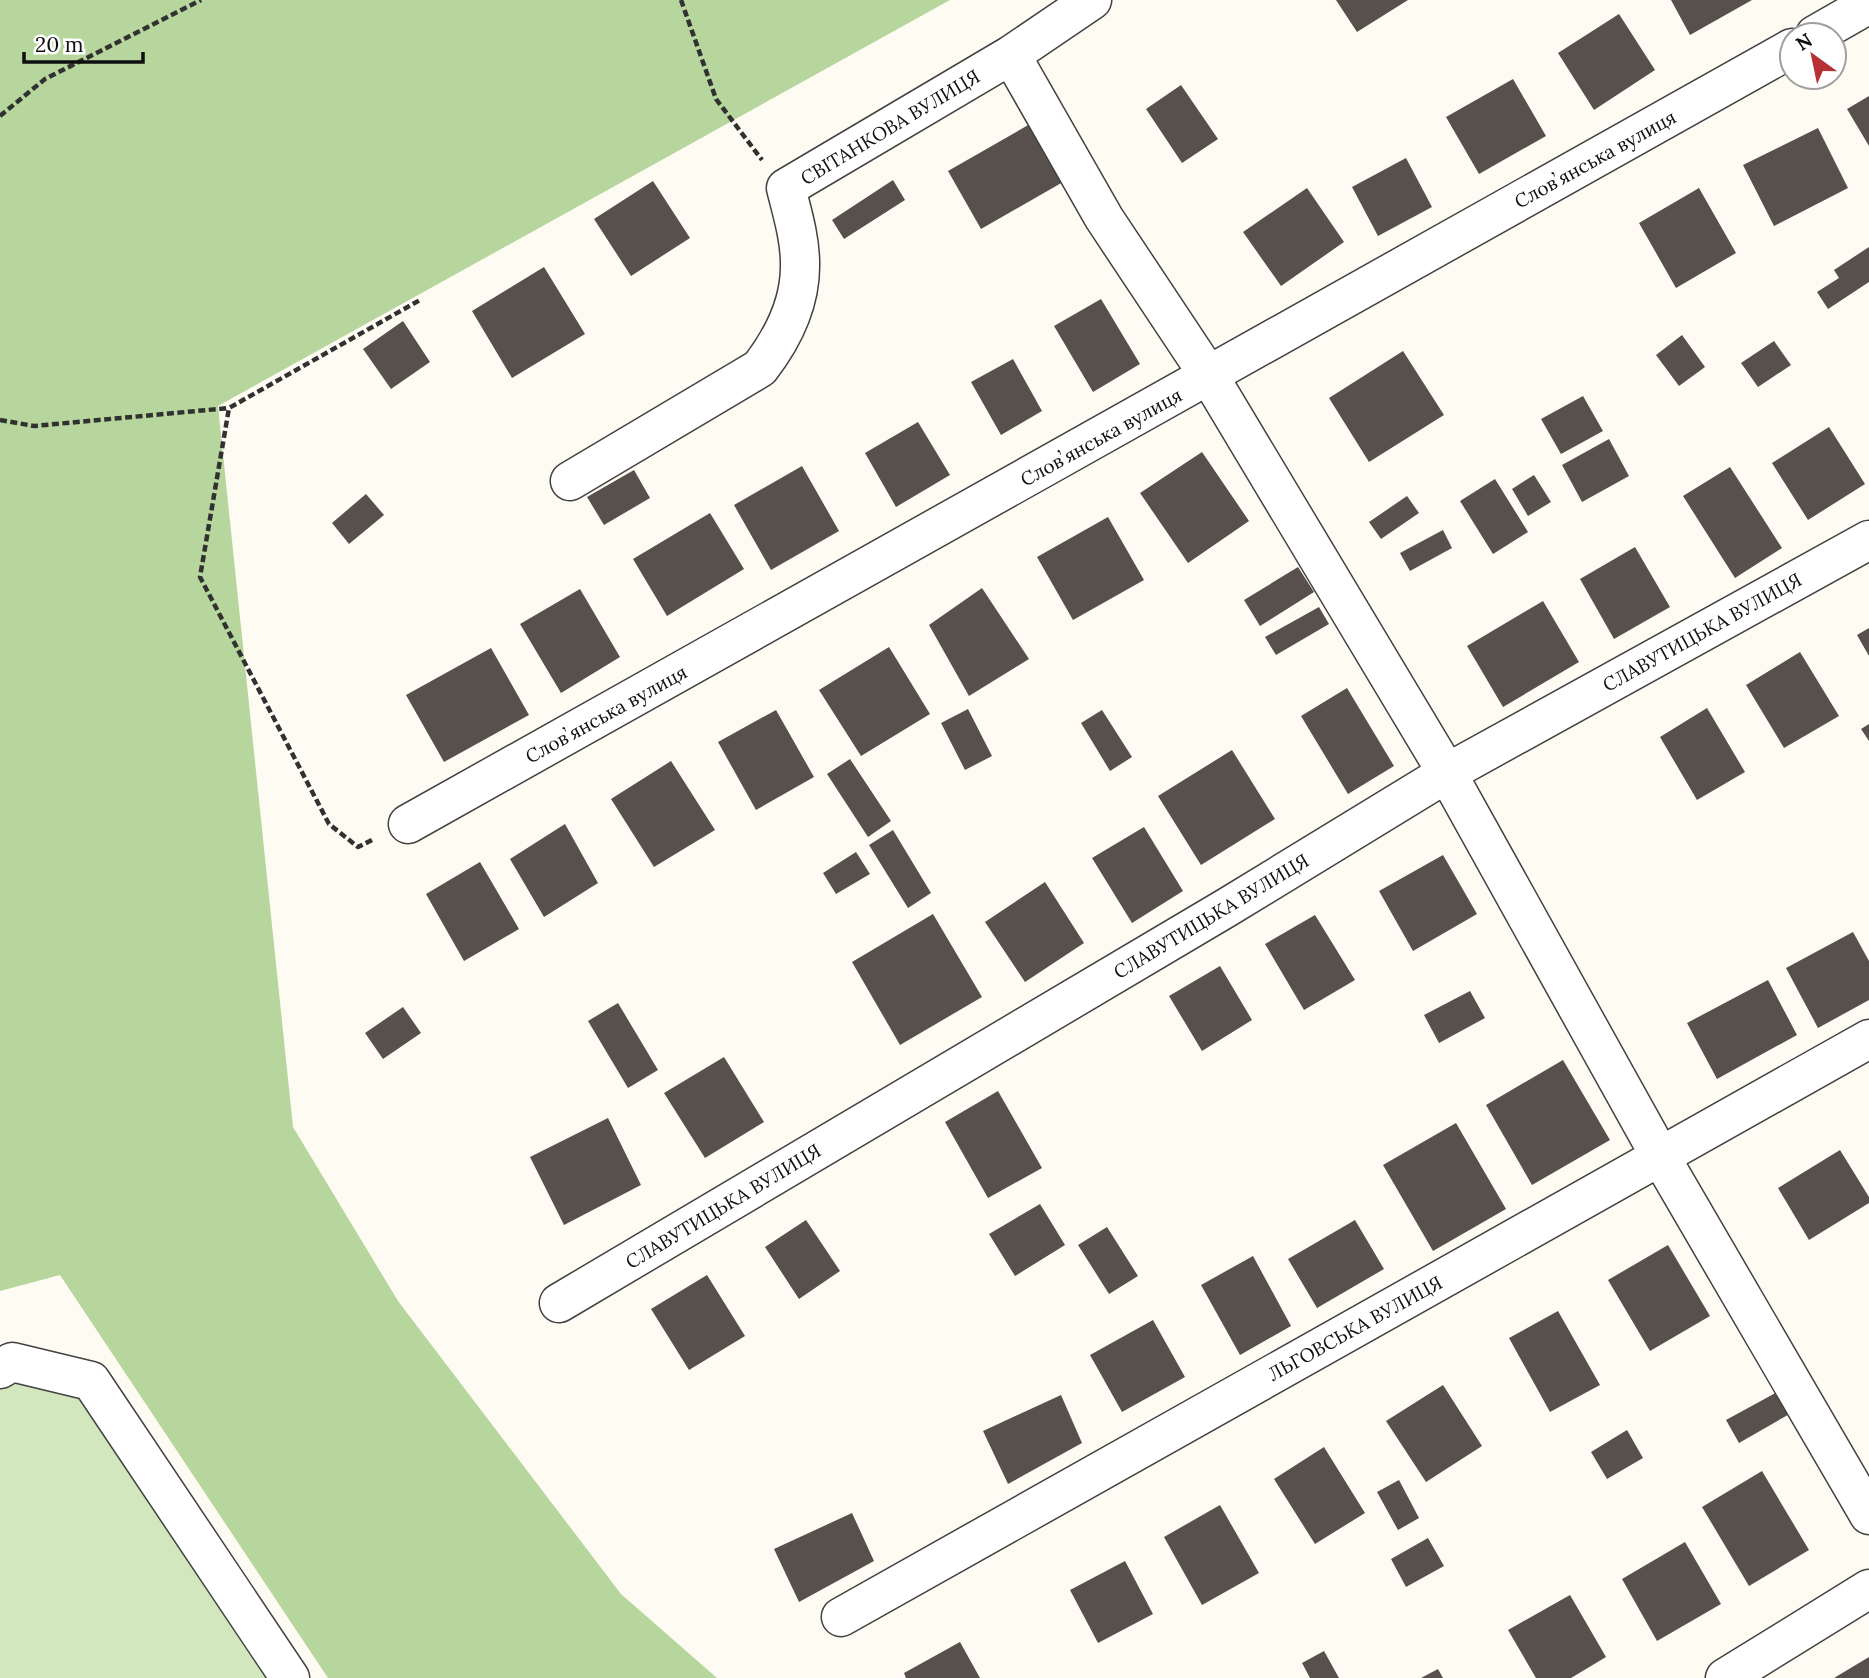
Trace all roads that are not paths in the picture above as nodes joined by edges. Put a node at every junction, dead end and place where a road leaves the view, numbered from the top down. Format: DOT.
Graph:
graph roads {
  1 [pos="1092,0"];
  2 [pos="1869,4"];
  3 [pos="1839,21"];
  4 [pos="1011,55"];
  5 [pos="1778,56"];
  6 [pos="1209,376"];
  7 [pos="570,481"];
  8 [pos="1869,540"];
  9 [pos="1447,773"];
  10 [pos="408,824"];
  11 [pos="1869,1039"];
  12 [pos="1660,1156"];
  13 [pos="559,1303"];
  14 [pos="0,1369"];
  15 [pos="1869,1515"];
  16 [pos="1869,1589"];
  17 [pos="841,1617"];
  18 [pos="290,1678"];
  19 [pos="1725,1678"];
  1 -- 4 [label="street, СВІТАНКОВА ВУЛИЦЯ"];
  2 -- 3 [label="street"];
  4 -- 6 [label="street"];
  4 -- 7 [label="street, СВІТАНКОВА ВУЛИЦЯ"];
  5 -- 6 [label="street, Словʼянська вулиця"];
  6 -- 9 [label="street"];
  6 -- 10 [label="street, Словʼянська вулиця"];
  8 -- 9 [label="street, СЛАВУТИЦЬКА ВУЛИЦЯ"];
  9 -- 12 [label="street"];
  9 -- 13 [label="street, СЛАВУТИЦЬКА ВУЛИЦЯ"];
  11 -- 12 [label="street, ЛЬГОВСЬКА ВУЛИЦЯ"];
  12 -- 15 [label="street"];
  12 -- 17 [label="street, ЛЬГОВСЬКА ВУЛИЦЯ"];
  14 -- 18 [label="street"];
  16 -- 19 [label="street"];
}
